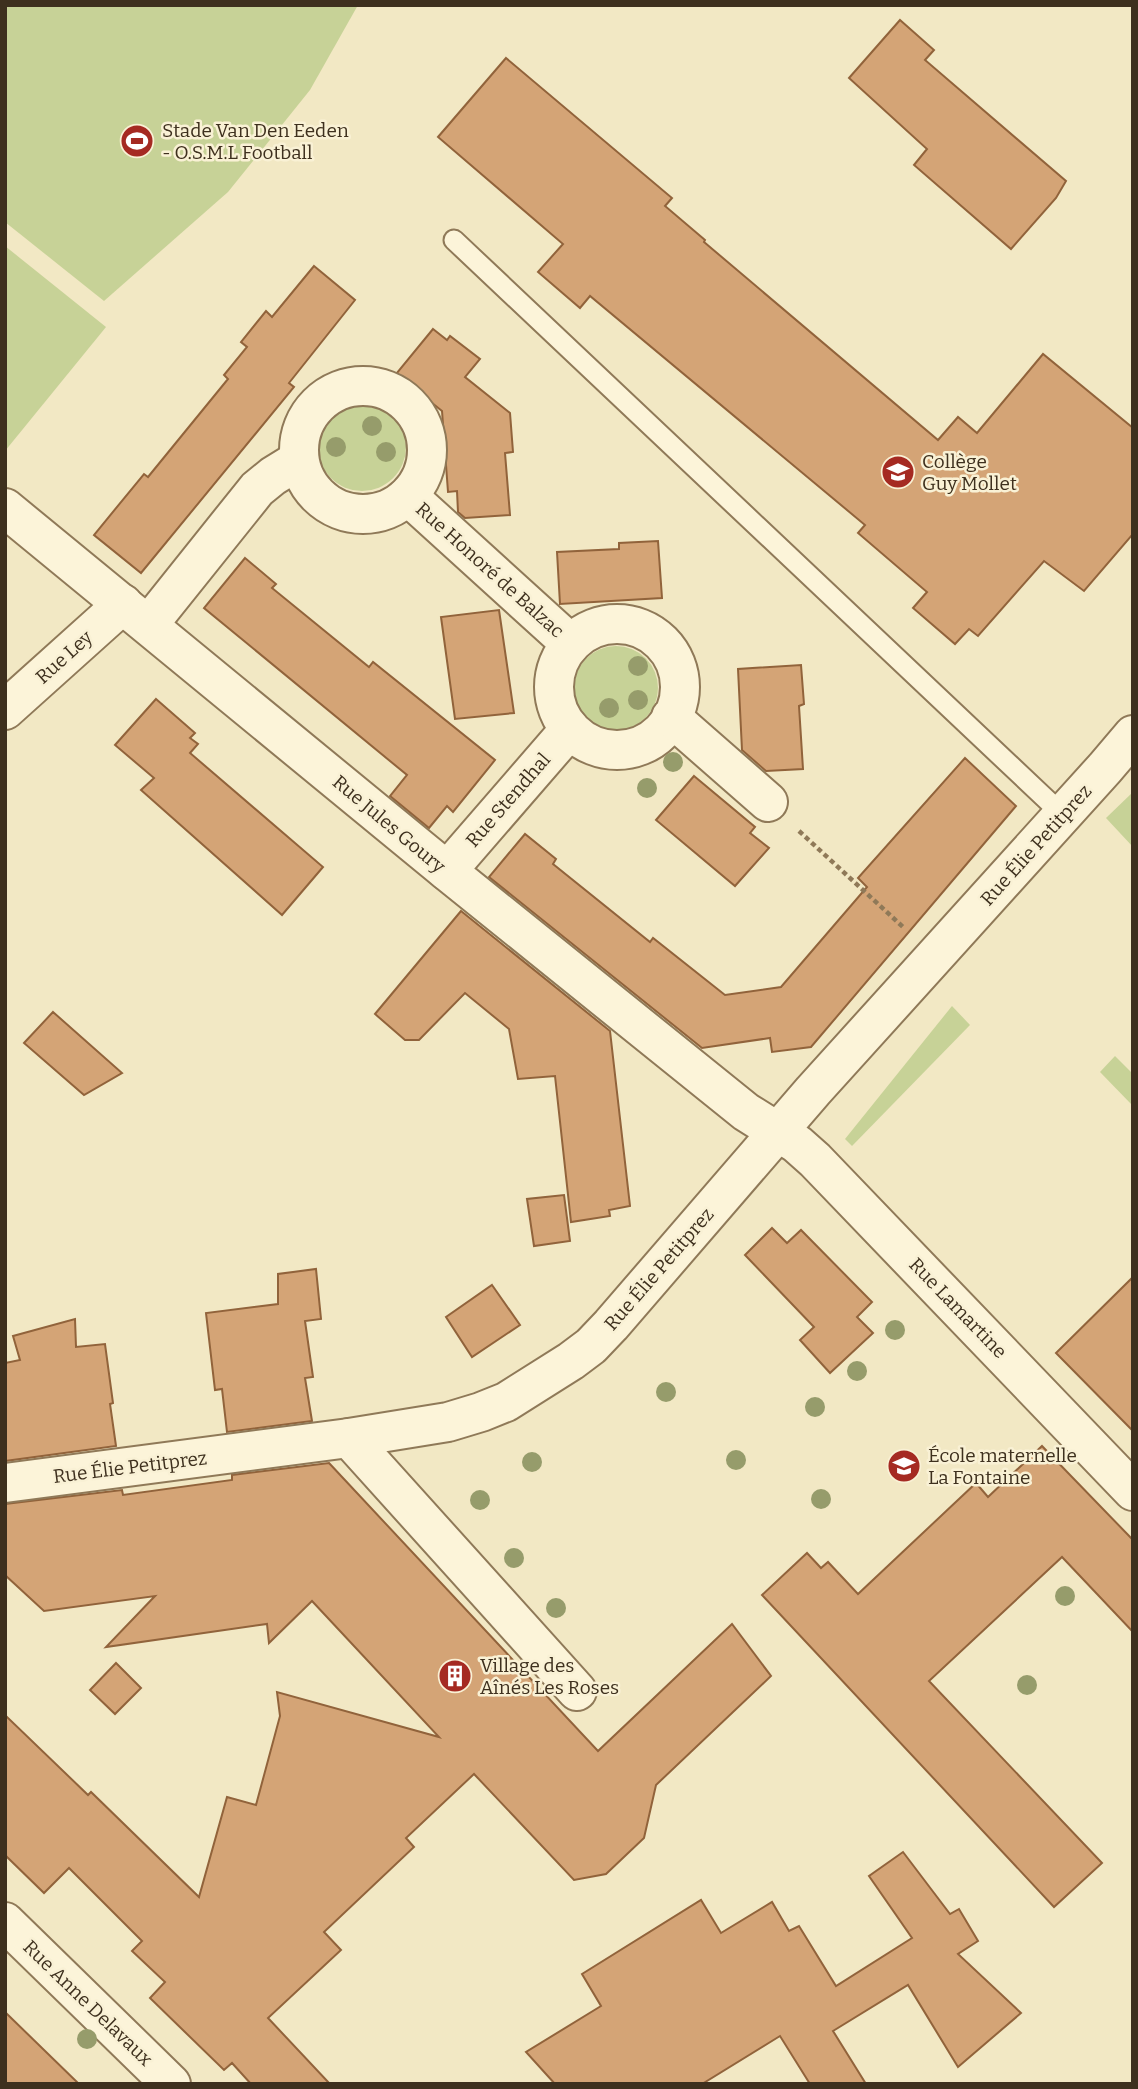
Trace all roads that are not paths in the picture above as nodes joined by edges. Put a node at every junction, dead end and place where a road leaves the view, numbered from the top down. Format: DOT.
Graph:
graph roads {
  1 [pos="454,240"];
  2 [pos="299,460"];
  3 [pos="408,496"];
  4 [pos="5,508"];
  5 [pos="136,614"];
  6 [pos="571,644"];
  7 [pos="5,710"];
  8 [pos="671,717"];
  9 [pos="570,729"];
  10 [pos="1133,735"];
  11 [pos="768,802"];
  12 [pos="1063,815"];
  13 [pos="447,871"];
  14 [pos="779,1132"];
  15 [pos="349,1438"];
  16 [pos="5,1483"];
  17 [pos="1133,1491"];
  18 [pos="577,1691"];
  19 [pos="5,1922"];
  20 [pos="171,2084"];
  1 -- 12 [label="lane"];
  2 -- 3 [label="street, Rue Honoré de Balzac"];
  2 -- 3 [label="street, Rue Honoré de Balzac"];
  2 -- 5 [label="street"];
  3 -- 6 [label="street, Rue Honoré de Balzac"];
  4 -- 5 [label="street, Rue Jules Goury"];
  5 -- 7 [label="street, Rue Ley"];
  5 -- 13 [label="street, Rue Jules Goury"];
  6 -- 8 [label="street"];
  6 -- 9 [label="street"];
  8 -- 9 [label="street"];
  8 -- 11 [label="street"];
  9 -- 13 [label="street, Rue Stendhal"];
  10 -- 12 [label="street, Rue Élie Petitprez"];
  12 -- 14 [label="street, Rue Élie Petitprez"];
  13 -- 14 [label="street, Rue Jules Goury"];
  14 -- 15 [label="street, Rue Élie Petitprez"];
  14 -- 17 [label="street, Rue Lamartine"];
  15 -- 16 [label="street, Rue Élie Petitprez"];
  15 -- 18 [label="street"];
  19 -- 20 [label="street, Rue Anne Delavaux"];
}
